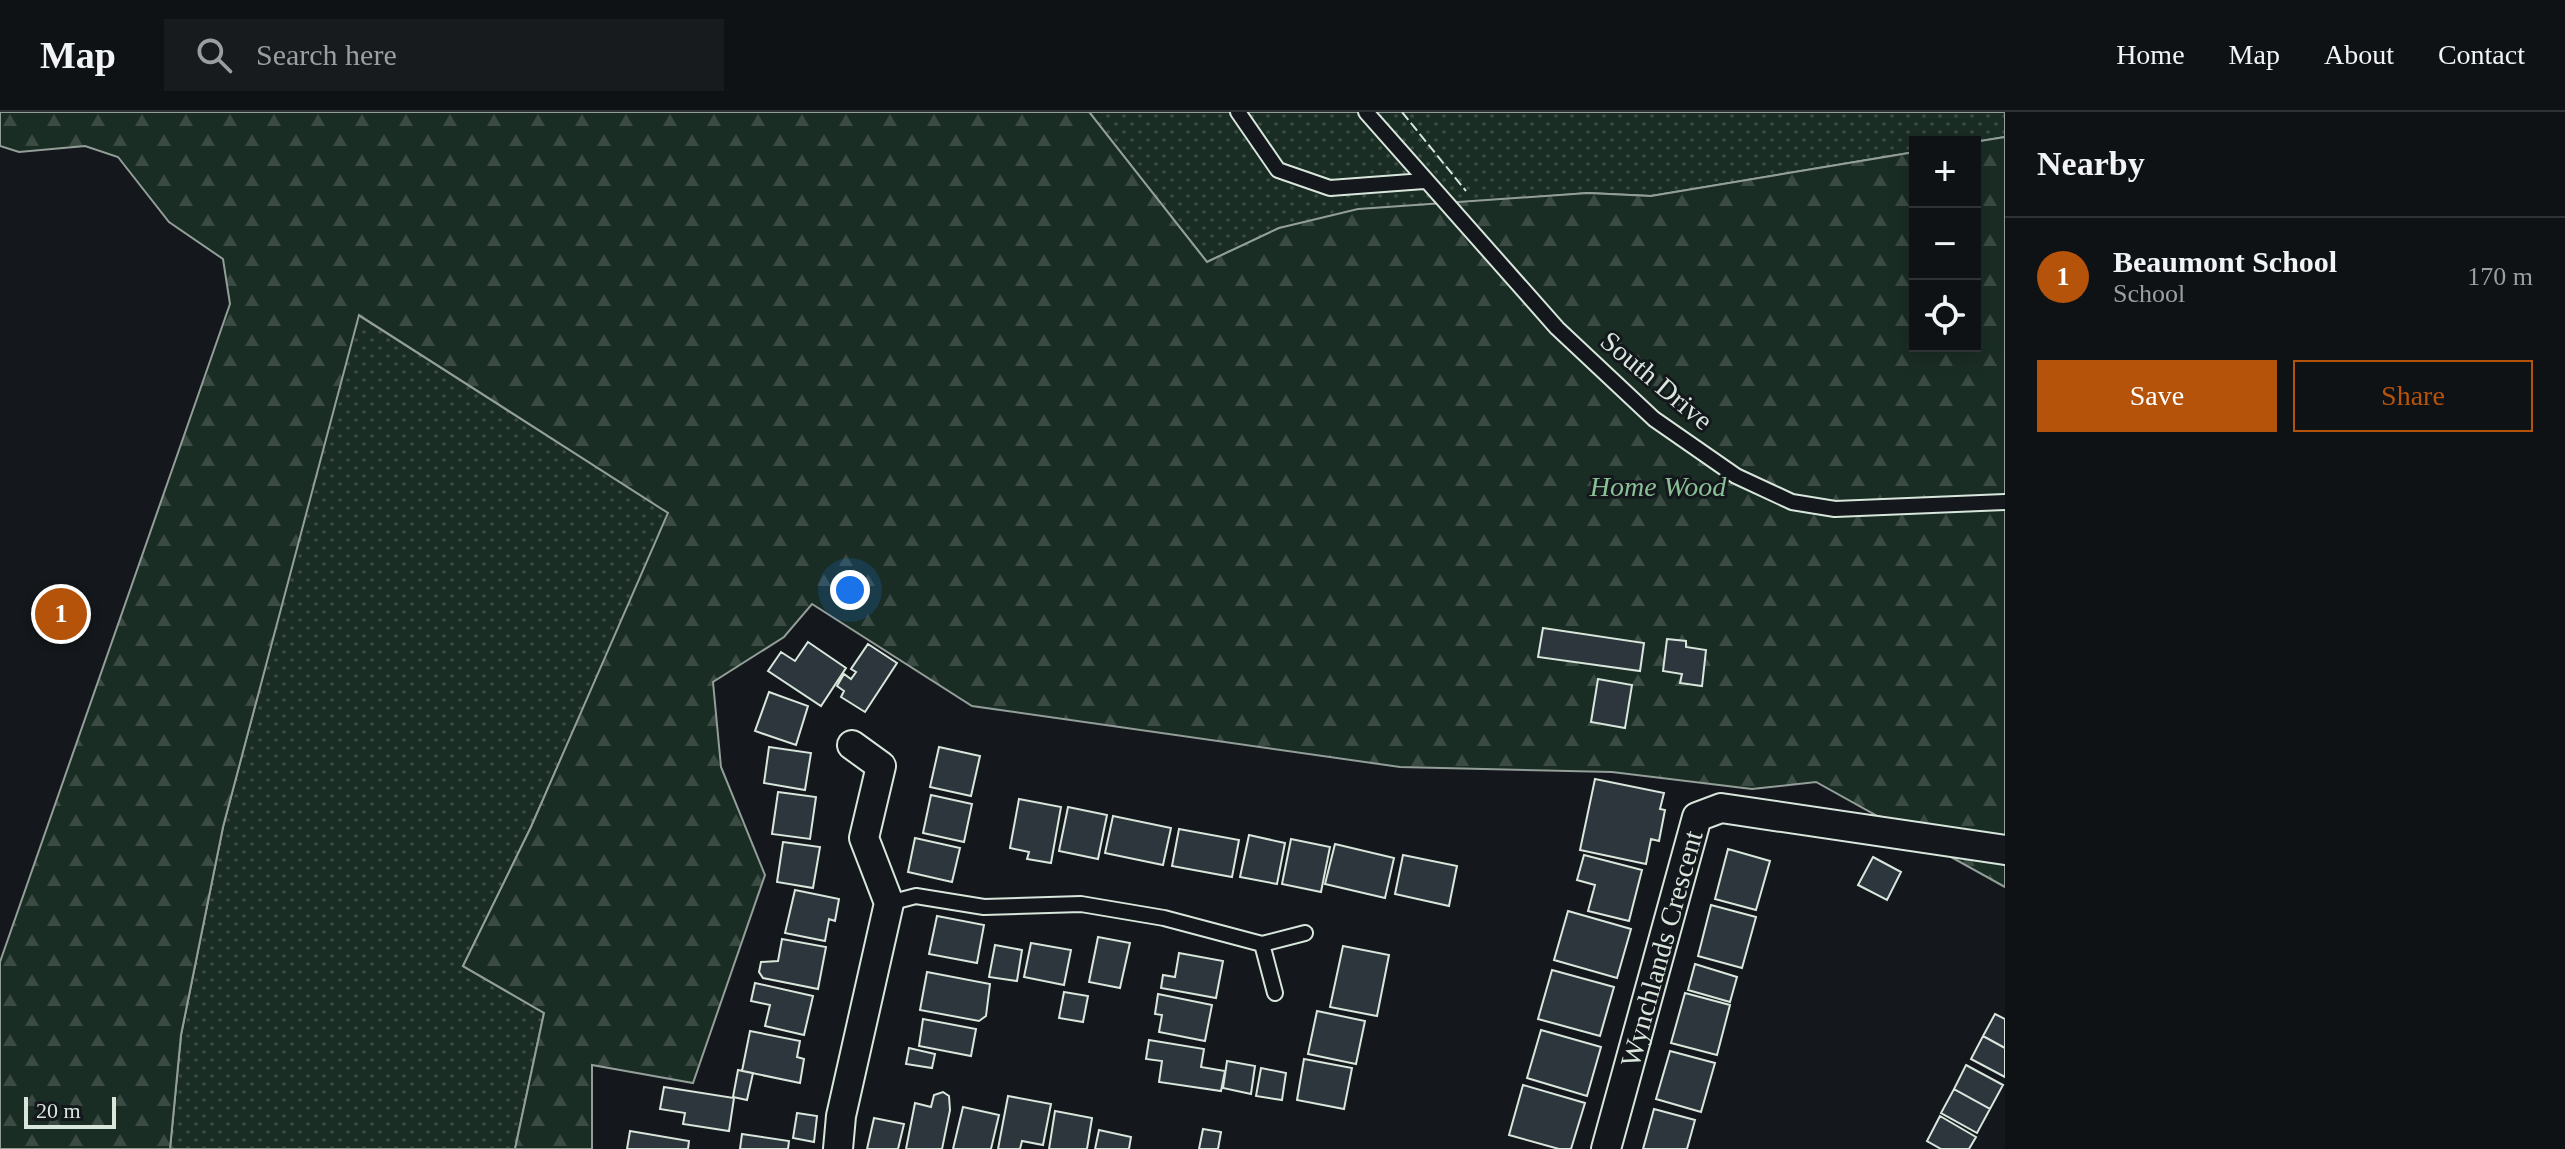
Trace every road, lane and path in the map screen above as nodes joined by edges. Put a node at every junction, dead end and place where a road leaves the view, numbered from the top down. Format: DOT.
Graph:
graph roads {
  1 [pos="1238,112"];
  2 [pos="1366,112"];
  3 [pos="1424,181"];
  4 [pos="2005,502"];
  5 [pos="852,745"];
  6 [pos="2005,850"];
  7 [pos="889,903"];
  8 [pos="1305,933"];
  9 [pos="1262,944"];
  10 [pos="1275,993"];
  11 [pos="838,1149"];
  12 [pos="1606,1149"];
  1 -- 3 [label="lane"];
  2 -- 3 [label="lane, South Drive"];
  3 -- 4 [label="lane, South Drive"];
  5 -- 7 [label="street"];
  6 -- 12 [label="street, Wynchlands Crescent"];
  7 -- 9 [label="lane"];
  7 -- 11 [label="street"];
  8 -- 9 [label="lane"];
  9 -- 10 [label="lane"];
}
